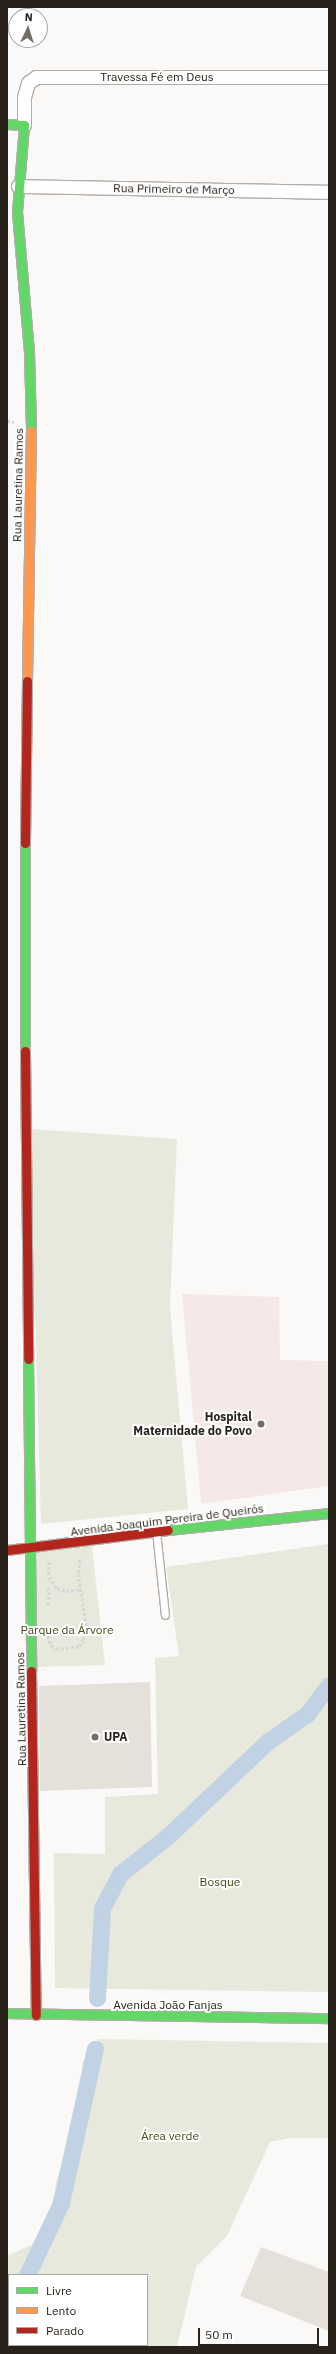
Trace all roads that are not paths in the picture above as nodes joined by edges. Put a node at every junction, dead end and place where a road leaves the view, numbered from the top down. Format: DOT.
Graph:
graph roads {
  1 [pos="329,77"];
  2 [pos="7,124"];
  3 [pos="24,125"];
  4 [pos="18,186"];
  5 [pos="329,192"];
  6 [pos="12,212"];
  7 [pos="329,1512"];
  8 [pos="156,1530"];
  9 [pos="29,1547"];
  10 [pos="7,1550"];
  11 [pos="165,1615"];
  12 [pos="7,2013"];
  13 [pos="36,2015"];
  14 [pos="329,2018"];
  1 -- 3 [label="street, Travessa Fé em Deus"];
  2 -- 3 [label="street"];
  3 -- 4 [label="street, Rua Lauretina Ramos"];
  4 -- 5 [label="street, Rua Primeiro de Março"];
  4 -- 6 [label="street, Rua Lauretina Ramos"];
  6 -- 9 [label="street, Rua Lauretina Ramos"];
  7 -- 8 [label="street, Avenida Joaquim Pereira de Queirós"];
  8 -- 9 [label="street, Avenida Joaquim Pereira de Queirós"];
  8 -- 11 [label="lane"];
  9 -- 10 [label="street, Avenida Joaquim Pereira de Queirós"];
  9 -- 13 [label="street, Rua Lauretina Ramos"];
  12 -- 13 [label="street, Avenida João Fanjas"];
  13 -- 14 [label="street, Avenida João Fanjas"];
}
